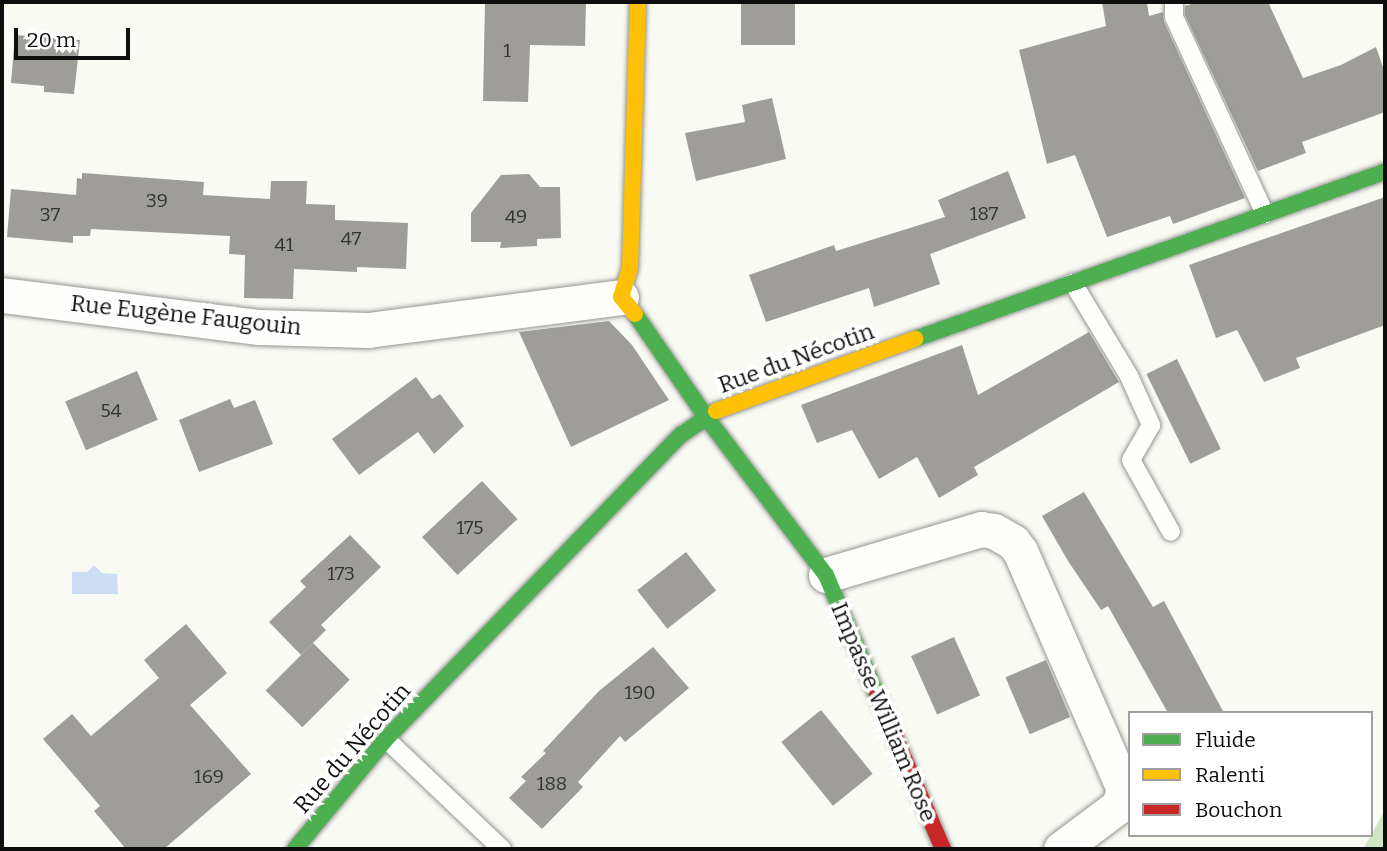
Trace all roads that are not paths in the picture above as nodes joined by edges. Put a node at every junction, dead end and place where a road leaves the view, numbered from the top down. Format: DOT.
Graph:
graph roads {
  1 [pos="638,2"];
  2 [pos="1174,2"];
  3 [pos="1385,172"];
  4 [pos="1265,214"];
  5 [pos="1073,283"];
  6 [pos="2,295"];
  7 [pos="621,298"];
  8 [pos="706,416"];
  9 [pos="1171,531"];
  10 [pos="826,575"];
  11 [pos="386,739"];
  12 [pos="295,849"];
  13 [pos="502,849"];
  14 [pos="943,849"];
  15 [pos="1061,849"];
  1 -- 7 [label="street"];
  2 -- 4 [label="lane"];
  3 -- 4 [label="street, Rue du Nécotin"];
  4 -- 5 [label="street, Rue du Nécotin"];
  5 -- 8 [label="street, Rue du Nécotin"];
  5 -- 9 [label="lane"];
  6 -- 7 [label="street, Rue Eugène Faugouin"];
  7 -- 8 [label="street, Impasse William Rose"];
  8 -- 10 [label="street, Impasse William Rose"];
  8 -- 11 [label="street, Rue du Nécotin"];
  10 -- 14 [label="street, Impasse William Rose"];
  10 -- 15 [label="street, Impasse William Rose"];
  11 -- 12 [label="street, Rue du Nécotin"];
  11 -- 13 [label="lane"];
}
